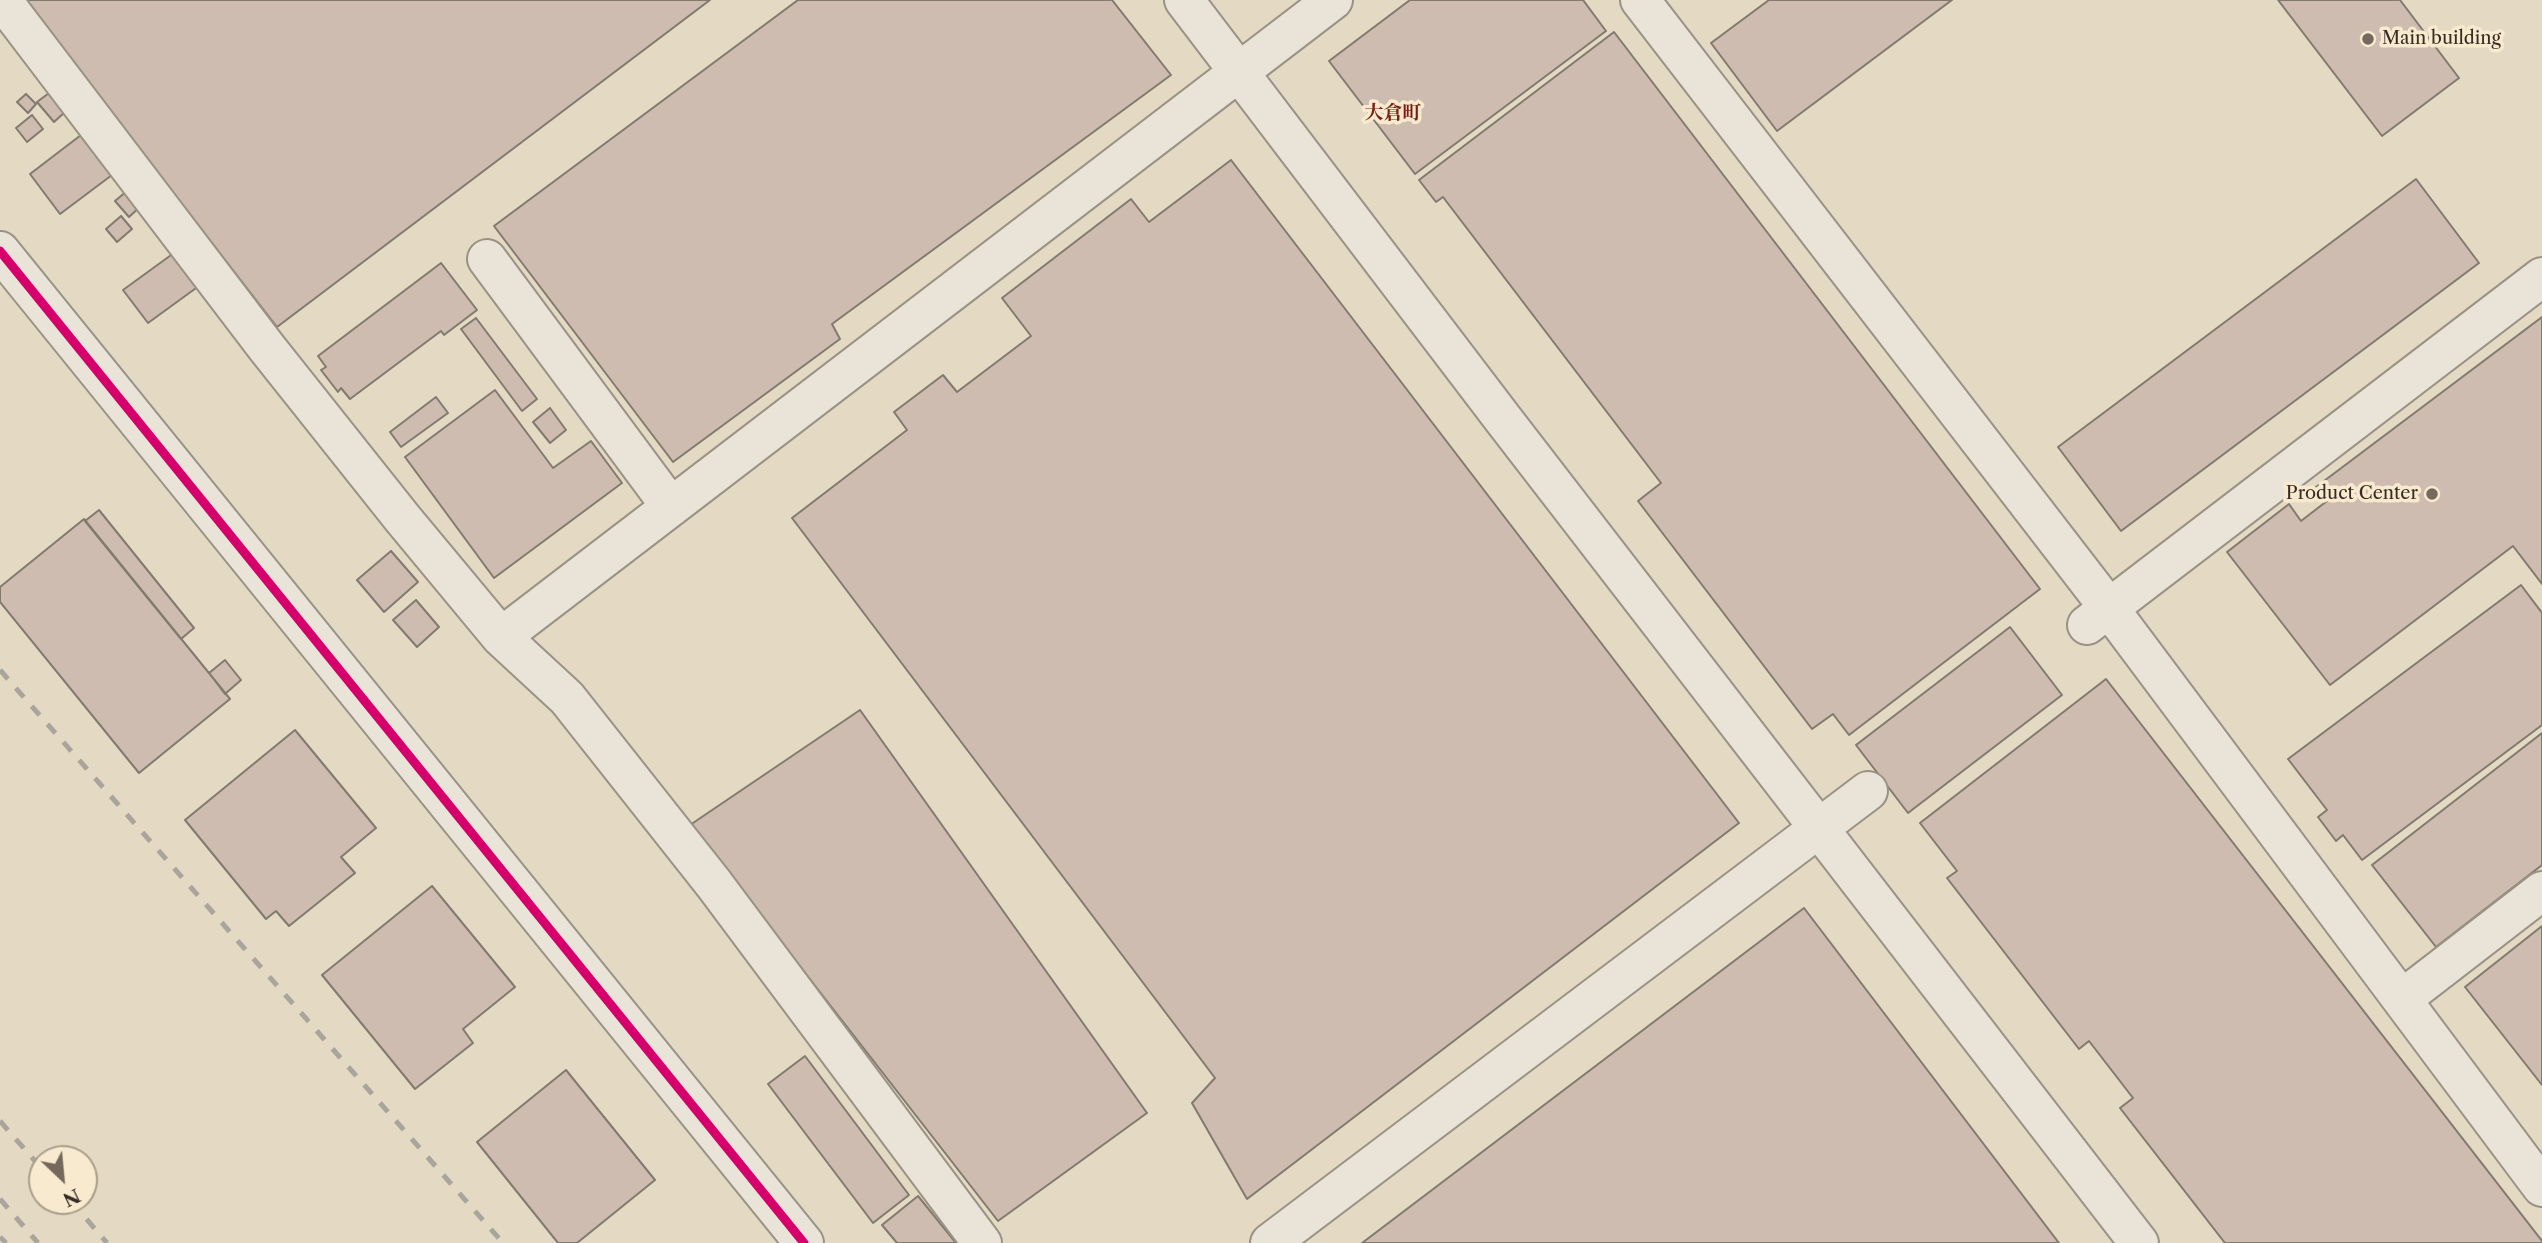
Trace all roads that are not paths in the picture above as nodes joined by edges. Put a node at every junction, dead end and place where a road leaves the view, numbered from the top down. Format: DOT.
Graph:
graph roads {
  1 [pos="2,0"];
  2 [pos="1184,0"];
  3 [pos="1333,0"];
  4 [pos="1640,0"];
  5 [pos="1239,72"];
  6 [pos="0,251"];
  7 [pos="487,259"];
  8 [pos="2542,277"];
  9 [pos="671,507"];
  10 [pos="2098,617"];
  11 [pos="502,637"];
  12 [pos="1868,790"];
  13 [pos="1819,829"];
  14 [pos="2542,891"];
  15 [pos="2402,999"];
  16 [pos="2542,1187"];
  17 [pos="804,1243"];
  18 [pos="982,1243"];
  19 [pos="1270,1243"];
  20 [pos="2139,1243"];
  1 -- 11 [label="street"];
  2 -- 5 [label="street"];
  3 -- 5 [label="street"];
  4 -- 10 [label="street"];
  5 -- 9 [label="street"];
  5 -- 13 [label="street"];
  6 -- 17 [label="street"];
  7 -- 9 [label="street"];
  8 -- 10 [label="street"];
  9 -- 11 [label="street"];
  10 -- 15 [label="street"];
  11 -- 18 [label="street"];
  12 -- 13 [label="street"];
  13 -- 19 [label="street"];
  13 -- 20 [label="street"];
  14 -- 15 [label="street"];
  15 -- 16 [label="street"];
}
